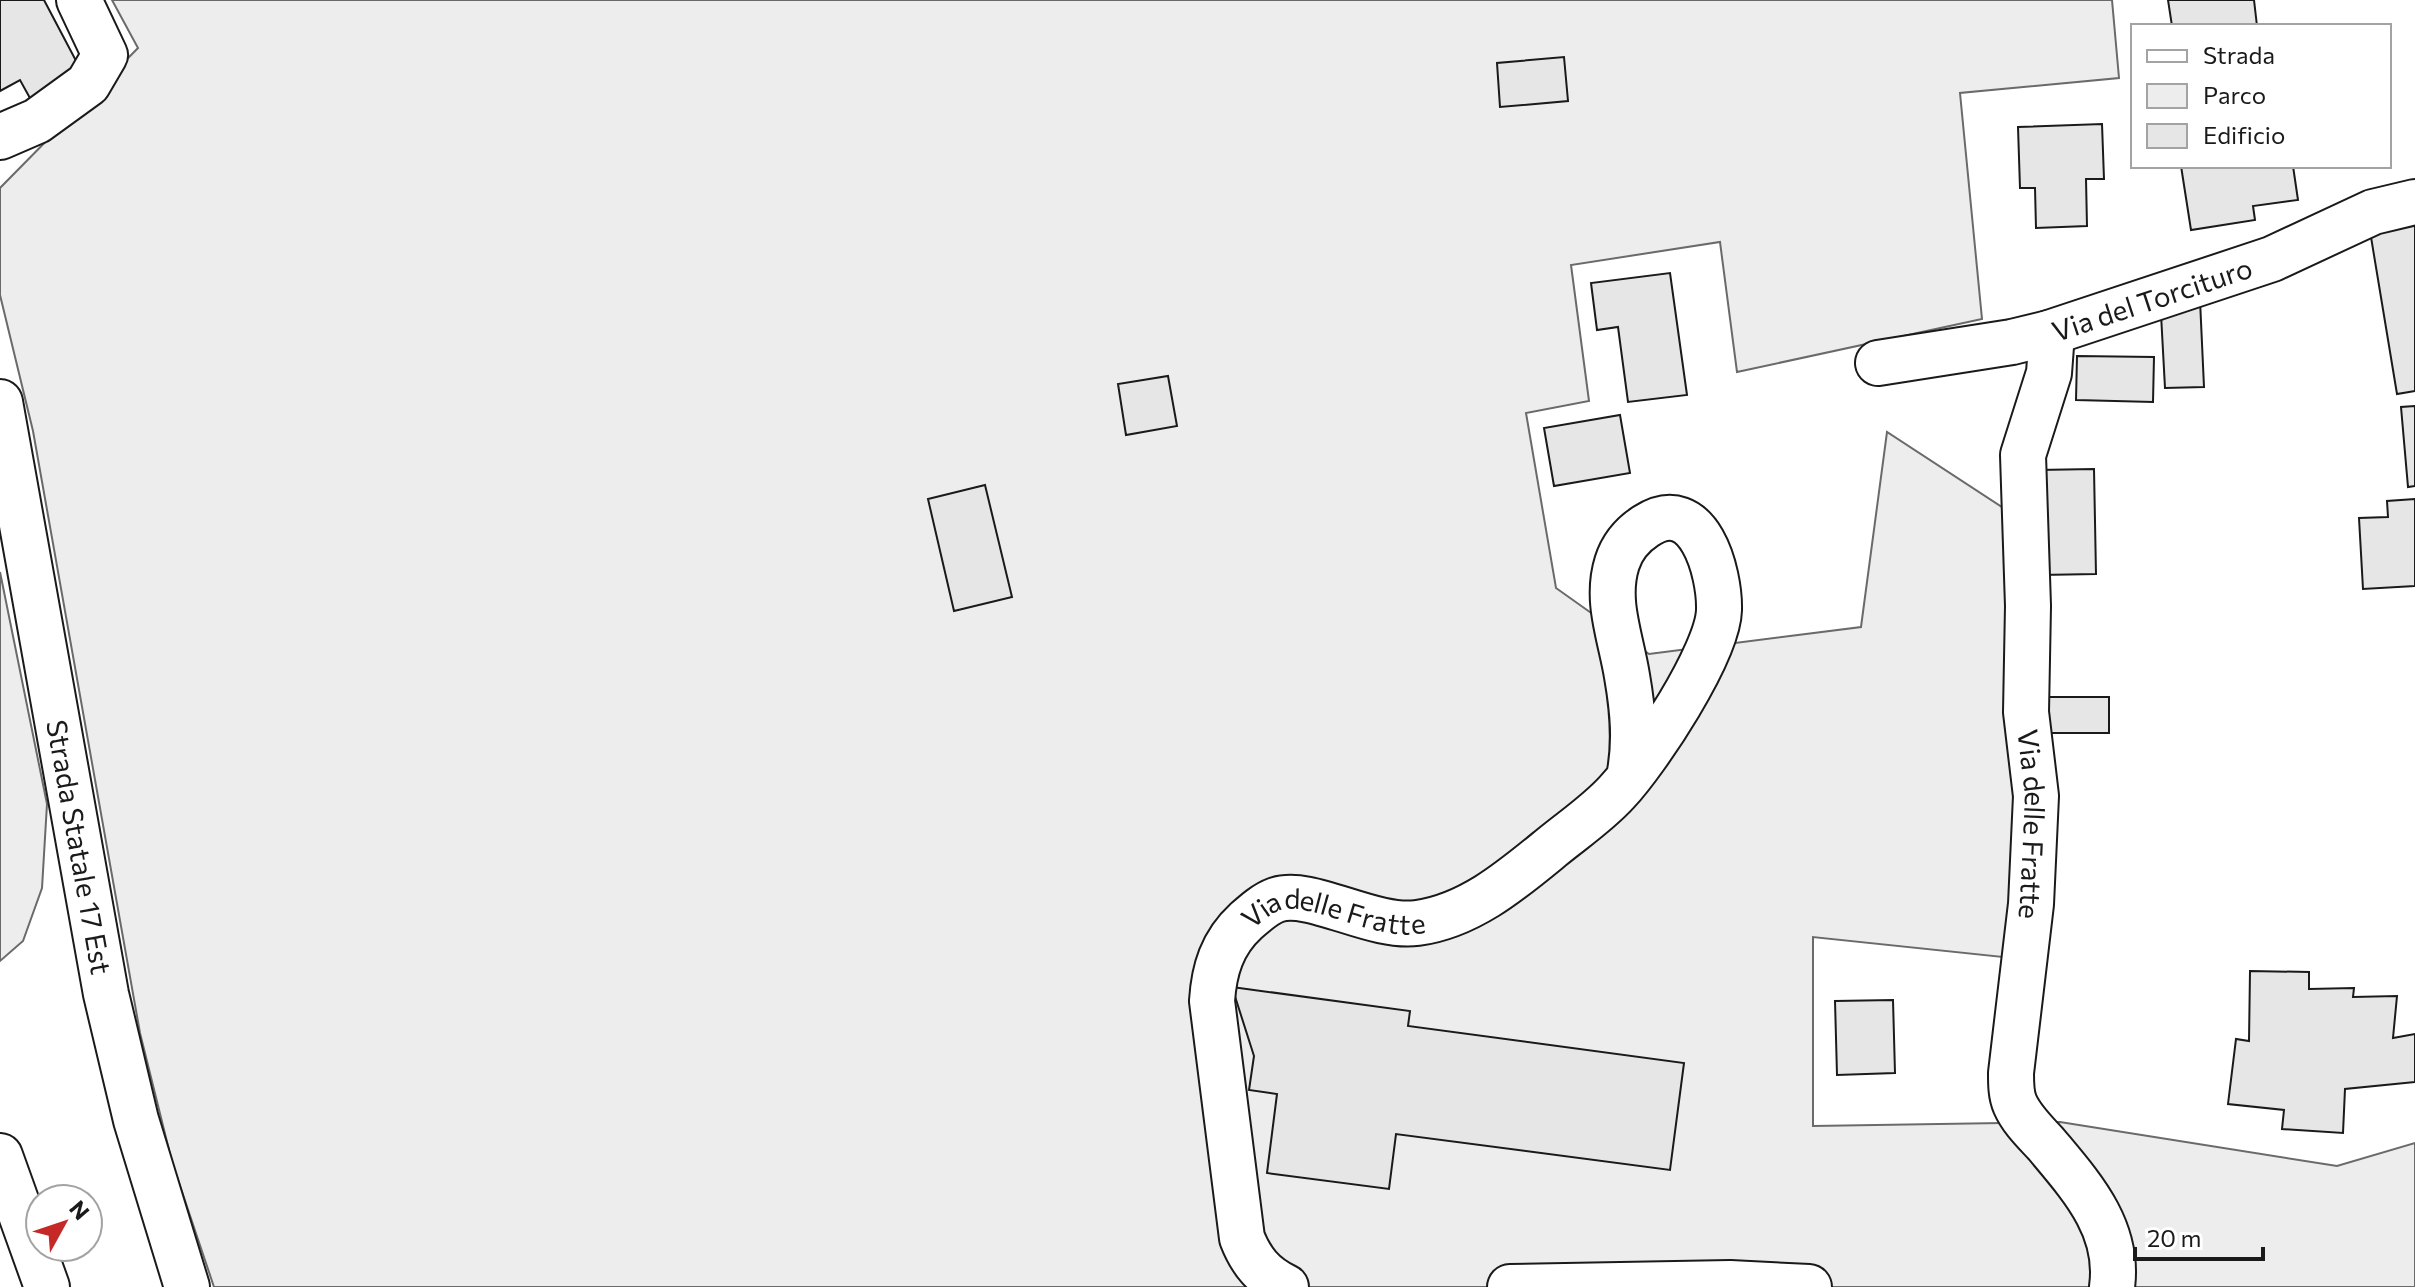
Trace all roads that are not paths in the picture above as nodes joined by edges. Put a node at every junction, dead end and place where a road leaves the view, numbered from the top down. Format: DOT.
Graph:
graph roads {
  1 [pos="79,0"];
  2 [pos="0,137"];
  3 [pos="2415,202"];
  4 [pos="2049,333"];
  5 [pos="1878,363"];
  6 [pos="0,402"];
  7 [pos="1629,777"];
  8 [pos="0,1156"];
  9 [pos="47,1287"];
  10 [pos="187,1287"];
  11 [pos="1286,1287"];
  12 [pos="1510,1287"];
  13 [pos="1809,1287"];
  14 [pos="2112,1287"];
  1 -- 2 [label="street"];
  3 -- 4 [label="street, Via del Torcituro"];
  4 -- 5 [label="street, Via del Torcituro"];
  4 -- 14 [label="street, Via delle Fratte"];
  6 -- 10 [label="street, Strada Statale 17 Est"];
  7 -- 7 [label="street, Via delle Fratte"];
  7 -- 11 [label="street, Via delle Fratte"];
  8 -- 9 [label="street"];
  12 -- 13 [label="street"];
}
